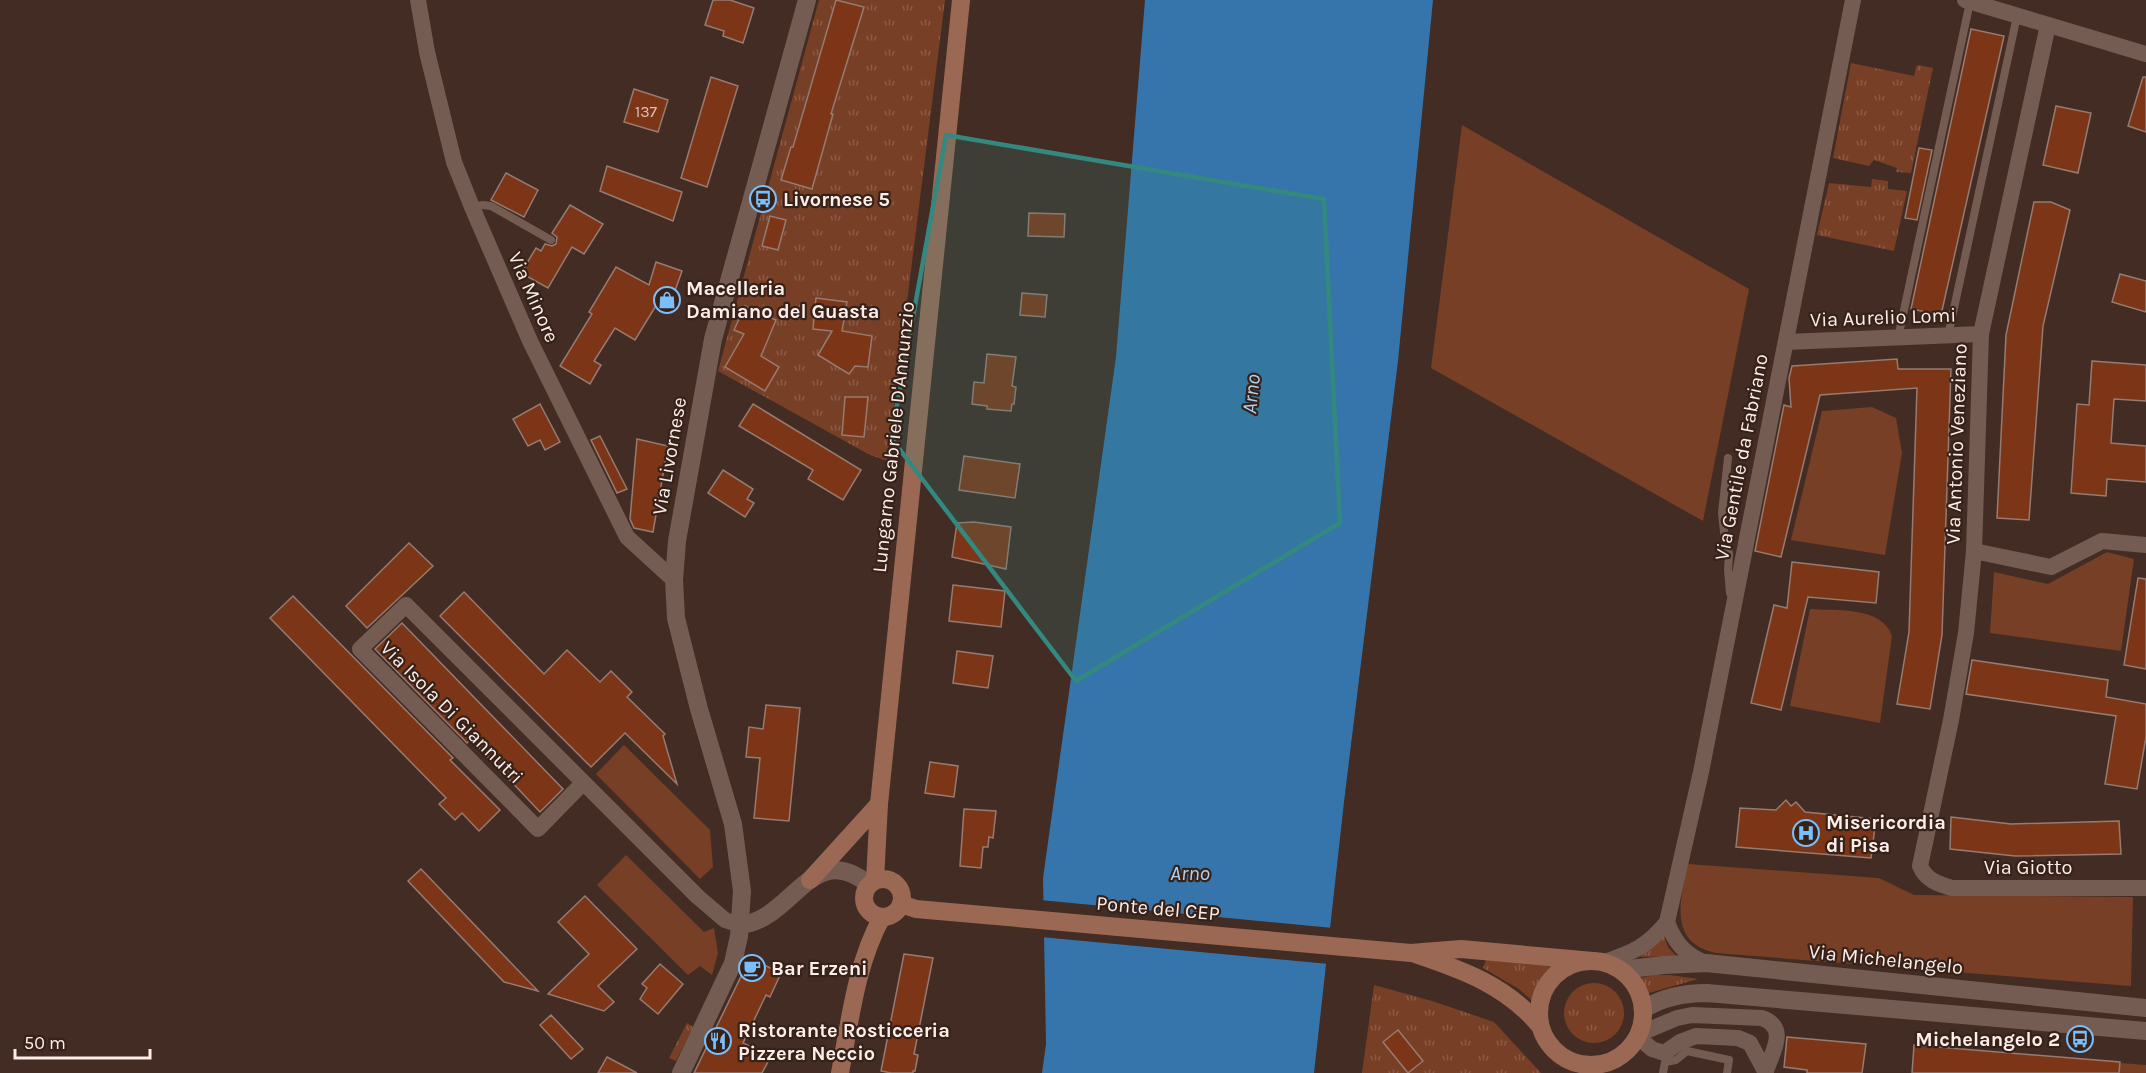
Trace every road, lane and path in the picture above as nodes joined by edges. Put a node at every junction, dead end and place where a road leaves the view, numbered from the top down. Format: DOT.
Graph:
graph roads {
  1 [pos="418,0"];
  2 [pos="807,0"];
  3 [pos="961,0"];
  4 [pos="1852,0"];
  5 [pos="1967,1"];
  6 [pos="2017,16"];
  7 [pos="2048,25"];
  8 [pos="2146,54"];
  9 [pos="472,207"];
  10 [pos="551,240"];
  11 [pos="1981,334"];
  12 [pos="1948,336"];
  13 [pos="1898,339"];
  14 [pos="1786,342"];
  15 [pos="1728,458"];
  16 [pos="2146,545"];
  17 [pos="1974,550"];
  18 [pos="674,580"];
  19 [pos="1732,612"];
  20 [pos="583,783"];
  21 [pos="879,804"];
  22 [pos="1920,866"];
  23 [pos="810,880"];
  24 [pos="872,882"];
  25 [pos="2146,888"];
  26 [pos="901,904"];
  27 [pos="882,917"];
  28 [pos="1667,922"];
  29 [pos="740,925"];
  30 [pos="1411,953"];
  31 [pos="1598,962"];
  32 [pos="1706,963"];
  33 [pos="1622,970"];
  34 [pos="2146,1008"];
  35 [pos="1644,1009"];
  36 [pos="1540,1026"];
  37 [pos="2146,1031"];
  38 [pos="1639,1036"];
  39 [pos="1568,1065"];
  40 [pos="1614,1066"];
  41 [pos="1766,1072"];
  42 [pos="681,1073"];
  43 [pos="840,1073"];
  44 [pos="1664,1073"];
  45 [pos="1727,1073"];
  1 -- 9 [label="street, Via Minore"];
  2 -- 18 [label="street, Via Livornese"];
  3 -- 21 [label="main road, Lungarno Gabriele D'Annunzio"];
  4 -- 14 [label="street, Via Gentile da Fabriano"];
  5 -- 6 [label="street"];
  5 -- 13 [label="lane"];
  6 -- 7 [label="street"];
  6 -- 12 [label="lane"];
  7 -- 8 [label="street"];
  7 -- 11 [label="street, Via Antonio Veneziano"];
  9 -- 10 [label="lane"];
  9 -- 18 [label="street, Via Minore"];
  11 -- 12 [label="street, Via Aurelio Lomi"];
  11 -- 17 [label="street, Via Antonio Veneziano"];
  12 -- 13 [label="street, Via Aurelio Lomi"];
  13 -- 14 [label="street, Via Aurelio Lomi"];
  14 -- 19 [label="street, Via Gentile da Fabriano"];
  15 -- 19 [label="lane"];
  16 -- 17 [label="street"];
  17 -- 22 [label="street, Via Antonio Veneziano"];
  18 -- 29 [label="street, Via Livornese"];
  19 -- 28 [label="street, Via Gentile da Fabriano"];
  20 -- 20 [label="street, Via Isola Di Giannutri"];
  20 -- 29 [label="street, Via Isola Di Giannutri"];
  21 -- 23 [label="main road"];
  21 -- 24 [label="main road, Lungarno Gabriele D'Annunzio"];
  22 -- 25 [label="street, Via Giotto"];
  23 -- 24 [label="street"];
  23 -- 29 [label="street"];
  24 -- 26 [label="main road"];
  24 -- 27 [label="main road"];
  26 -- 27 [label="main road"];
  26 -- 30 [label="main road, Ponte del CEP"];
  27 -- 43 [label="main road"];
  28 -- 31 [label="street"];
  28 -- 32 [label="street"];
  29 -- 42 [label="street, Via Livornese"];
  30 -- 31 [label="main road, Ponte del CEP"];
  30 -- 36 [label="main road, Ponte del CEP"];
  31 -- 33 [label="main road"];
  31 -- 36 [label="main road"];
  32 -- 33 [label="street, Via Michelangelo"];
  32 -- 34 [label="street, Via Michelangelo"];
  33 -- 35 [label="main road"];
  35 -- 37 [label="street"];
  35 -- 38 [label="main road"];
  36 -- 39 [label="main road"];
  38 -- 40 [label="main road"];
  38 -- 41 [label="street"];
  38 -- 41 [label="street"];
  39 -- 40 [label="main road"];
  44 -- 45 [label="lane"];
}
